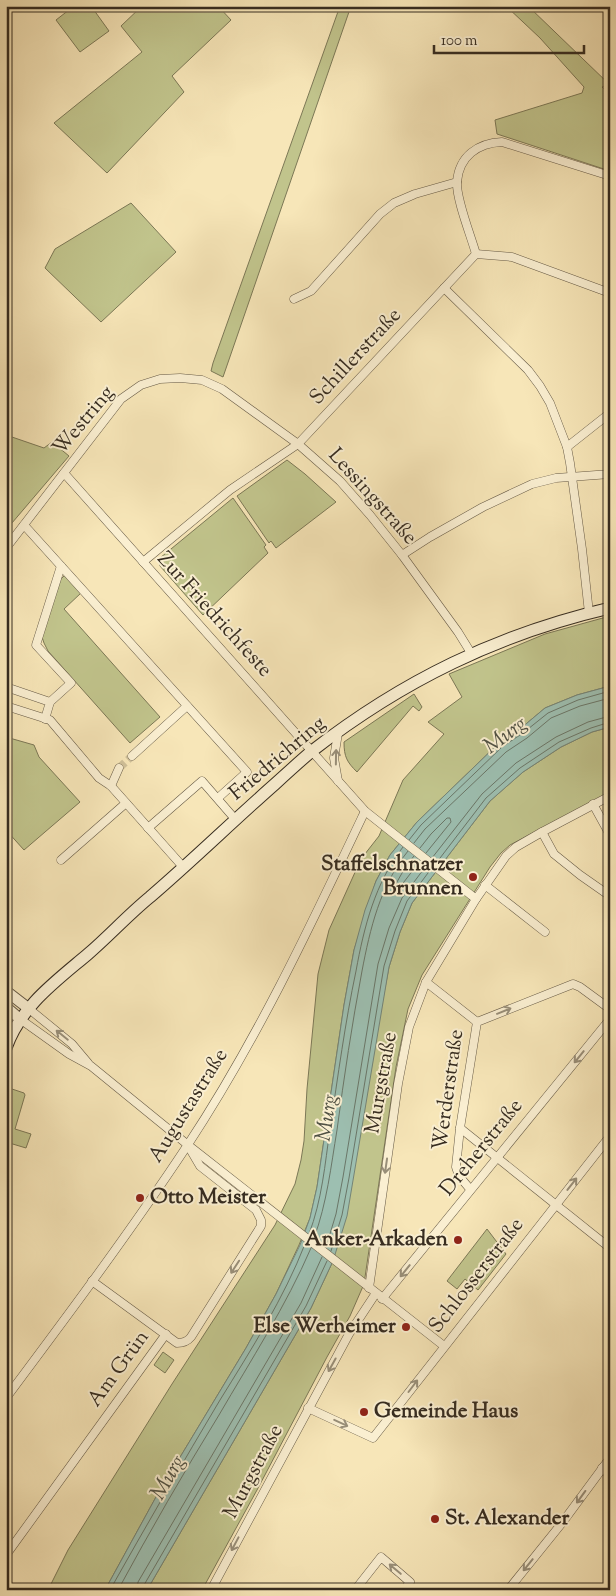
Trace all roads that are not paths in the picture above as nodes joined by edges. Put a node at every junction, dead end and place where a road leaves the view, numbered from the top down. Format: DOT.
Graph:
graph roads {
  1 [pos="610,176"];
  2 [pos="457,182"];
  3 [pos="476,254"];
  4 [pos="444,288"];
  5 [pos="610,293"];
  6 [pos="294,299"];
  7 [pos="222,389"];
  8 [pos="610,413"];
  9 [pos="298,444"];
  10 [pos="566,447"];
  11 [pos="64,473"];
  12 [pos="610,474"];
  13 [pos="572,477"];
  14 [pos="24,525"];
  15 [pos="6,548"];
  16 [pos="402,555"];
  17 [pos="143,562"];
  18 [pos="61,566"];
  19 [pos="610,608"];
  20 [pos="589,613"];
  21 [pos="471,654"];
  22 [pos="6,687"];
  23 [pos="50,702"];
  24 [pos="6,706"];
  25 [pos="187,706"];
  26 [pos="45,719"];
  27 [pos="338,733"];
  28 [pos="312,752"];
  29 [pos="132,756"];
  30 [pos="118,768"];
  31 [pos="338,781"];
  32 [pos="111,786"];
  33 [pos="610,796"];
  34 [pos="218,798"];
  35 [pos="126,802"];
  36 [pos="592,804"];
  37 [pos="364,811"];
  38 [pos="235,819"];
  39 [pos="148,828"];
  40 [pos="542,832"];
  41 [pos="610,835"];
  42 [pos="61,860"];
  43 [pos="184,868"];
  44 [pos="486,885"];
  45 [pos="610,896"];
  46 [pos="476,899"];
  47 [pos="545,932"];
  48 [pos="426,982"];
  49 [pos="6,990"];
  50 [pos="6,1007"];
  51 [pos="28,1008"];
  52 [pos="610,1009"];
  53 [pos="20,1019"];
  54 [pos="610,1019"];
  55 [pos="477,1022"];
  56 [pos="6,1048"];
  57 [pos="91,1066"];
  58 [pos="460,1128"];
  59 [pos="610,1136"];
  60 [pos="188,1145"];
  61 [pos="497,1157"];
  62 [pos="469,1190"];
  63 [pos="555,1205"];
  64 [pos="610,1248"];
  65 [pos="92,1281"];
  66 [pos="369,1288"];
  67 [pos="379,1296"];
  68 [pos="166,1334"];
  69 [pos="444,1346"];
  70 [pos="6,1398"];
  71 [pos="308,1408"];
  72 [pos="610,1458"];
  73 [pos="602,1468"];
  74 [pos="610,1475"];
  75 [pos="6,1555"];
  76 [pos="211,1590"];
  77 [pos="355,1590"];
  78 [pos="404,1590"];
  79 [pos="508,1590"];
  1 -- 2 [label="street"];
  2 -- 3 [label="street"];
  2 -- 6 [label="street"];
  3 -- 4 [label="street, Schillerstraße"];
  3 -- 5 [label="street"];
  4 -- 9 [label="street, Schillerstraße"];
  4 -- 10 [label="street"];
  7 -- 9 [label="street, Lessingstraße"];
  7 -- 11 [label="street, Westring"];
  8 -- 10 [label="street"];
  9 -- 16 [label="street, Lessingstraße"];
  9 -- 17 [label="street, Schillerstraße"];
  10 -- 13 [label="street"];
  11 -- 14 [label="street, Westring"];
  11 -- 17 [label="street, Zur Friedrichfeste"];
  12 -- 13 [label="street"];
  13 -- 16 [label="street"];
  13 -- 20 [label="street"];
  14 -- 15 [label="street, Westring"];
  14 -- 18 [label="street"];
  16 -- 21 [label="street, Lessingstraße"];
  17 -- 28 [label="street, Zur Friedrichfeste"];
  18 -- 23 [label="street"];
  18 -- 25 [label="street"];
  19 -- 20 [label="main road, Friedrichring"];
  20 -- 21 [label="main road, Friedrichring"];
  21 -- 27 [label="main road, Friedrichring"];
  22 -- 23 [label="street"];
  23 -- 26 [label="street"];
  24 -- 26 [label="street"];
  25 -- 29 [label="street"];
  25 -- 34 [label="street"];
  26 -- 32 [label="street"];
  27 -- 28 [label="main road, Friedrichring"];
  31 -- 27 [label="street, one-way"];
  28 -- 31 [label="street, Zur Friedrichfeste"];
  28 -- 38 [label="main road, Friedrichring"];
  30 -- 32 [label="street"];
  31 -- 37 [label="street, Zur Friedrichfeste"];
  32 -- 35 [label="street"];
  33 -- 36 [label="street, Murgstraße"];
  34 -- 38 [label="street"];
  34 -- 39 [label="street"];
  35 -- 39 [label="street"];
  35 -- 42 [label="street"];
  36 -- 40 [label="street, Murgstraße"];
  36 -- 41 [label="street"];
  37 -- 46 [label="street, Zur Friedrichfeste"];
  37 -- 60 [label="street, Augustastraße"];
  38 -- 43 [label="main road, Friedrichring"];
  39 -- 43 [label="street"];
  40 -- 44 [label="street, Murgstraße"];
  40 -- 45 [label="street"];
  43 -- 51 [label="main road, Friedrichring"];
  44 -- 46 [label="street, Murgstraße"];
  44 -- 47 [label="street"];
  46 -- 48 [label="street, Murgstraße"];
  48 -- 55 [label="street, Werderstraße"];
  48 -- 66 [label="street, Murgstraße, one-way"];
  49 -- 51 [label="street"];
  50 -- 53 [label="street"];
  51 -- 53 [label="main road, Friedrichring"];
  57 -- 51 [label="street, one-way"];
  55 -- 52 [label="street, Werderstraße, one-way"];
  53 -- 56 [label="main road, Friedrichring"];
  53 -- 57 [label="street"];
  54 -- 61 [label="street, Dreherstraße, one-way"];
  55 -- 58 [label="street, Werderstraße"];
  57 -- 60 [label="street"];
  58 -- 61 [label="street"];
  58 -- 62 [label="street, Werderstraße"];
  63 -- 59 [label="street, Schlosserstraße, one-way"];
  60 -- 65 [label="street, Augustastraße"];
  60 -- 66 [label="street"];
  60 -- 68 [label="street, Am Grün, one-way"];
  61 -- 62 [label="street, Dreherstraße"];
  61 -- 63 [label="street"];
  62 -- 67 [label="street, Dreherstraße, one-way"];
  63 -- 64 [label="street"];
  63 -- 69 [label="street, Schlosserstraße"];
  65 -- 68 [label="street"];
  65 -- 70 [label="street, Augustastraße"];
  66 -- 67 [label="street"];
  67 -- 69 [label="street"];
  67 -- 71 [label="street, Murgstraße, one-way"];
  68 -- 75 [label="street, Am Grün"];
  71 -- 69 [label="street, Schlosserstraße, one-way"];
  71 -- 76 [label="street, Murgstraße, one-way"];
  72 -- 73 [label="street"];
  73 -- 74 [label="street"];
  73 -- 79 [label="street, one-way"];
  78 -- 77 [label="street, one-way"];
}
